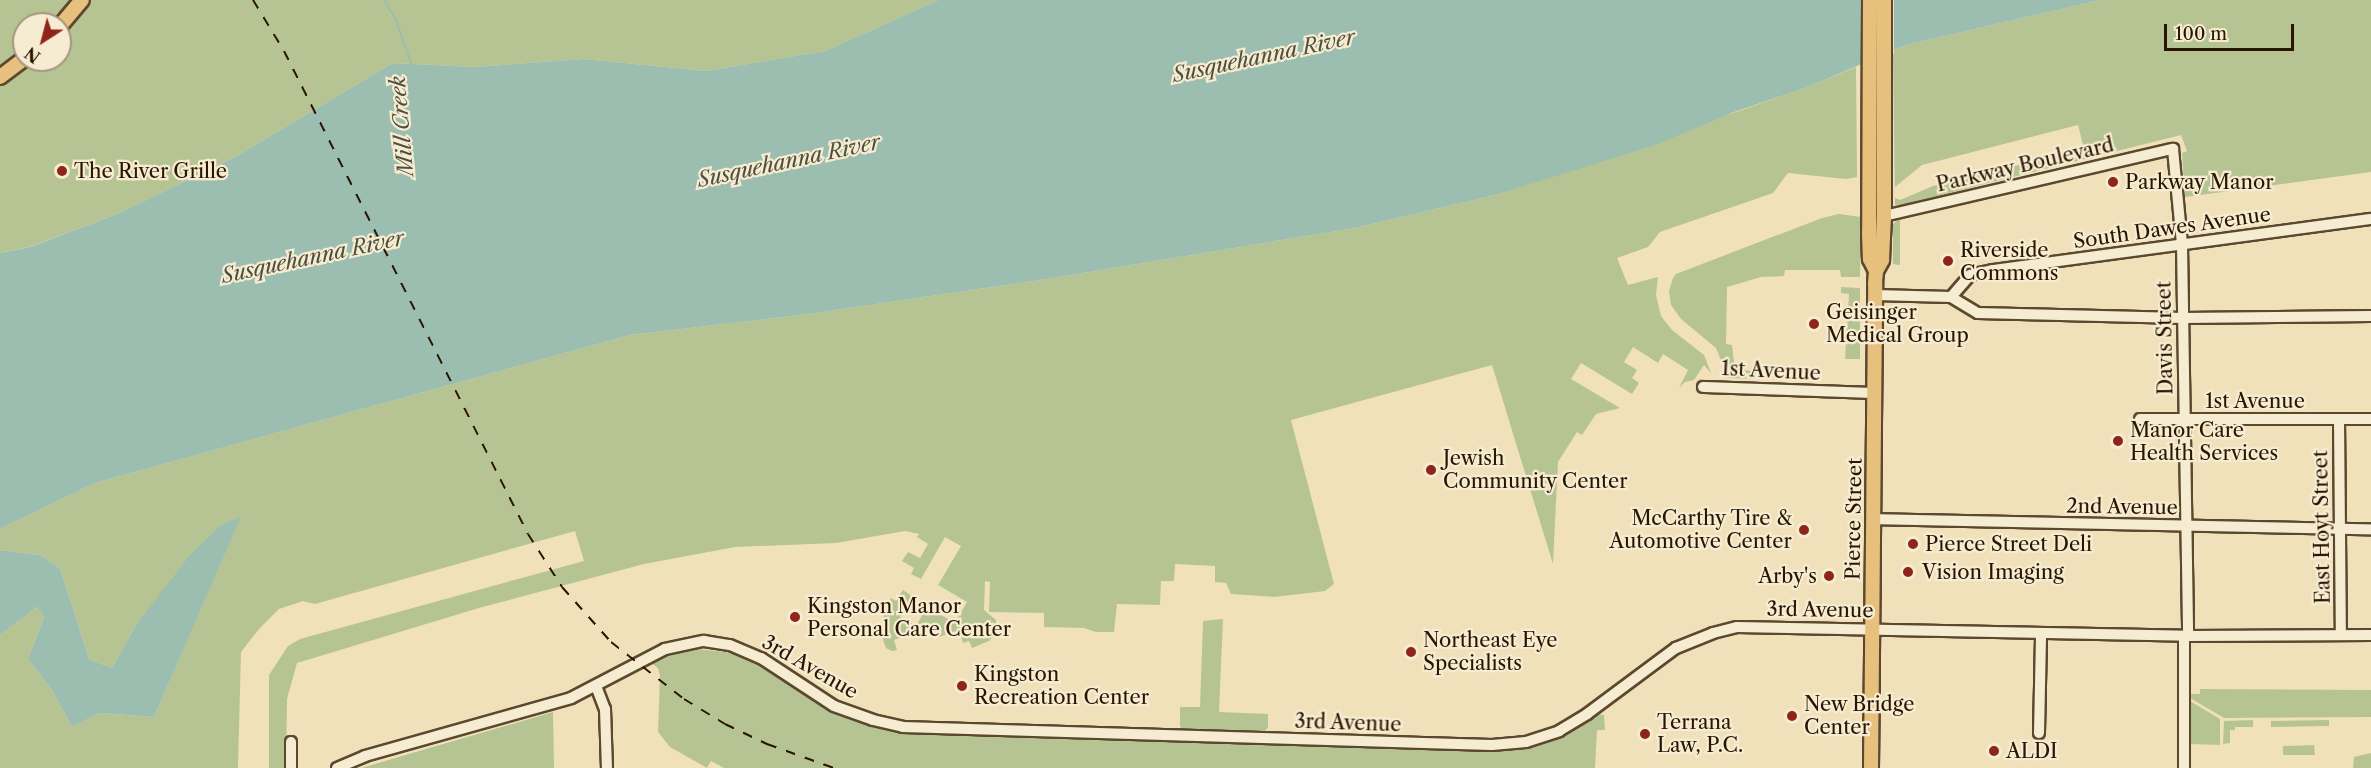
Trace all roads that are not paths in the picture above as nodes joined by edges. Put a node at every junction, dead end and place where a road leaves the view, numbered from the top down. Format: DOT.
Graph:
graph roads {
  1 [pos="82,0"];
  2 [pos="1870,0"];
  3 [pos="1884,0"];
  4 [pos="72,12"];
  5 [pos="2173,149"];
  6 [pos="1884,216"];
  7 [pos="2371,219"];
  8 [pos="2182,245"];
  9 [pos="1876,271"];
  10 [pos="1875,295"];
  11 [pos="1951,297"];
  12 [pos="2371,316"];
  13 [pos="2183,318"];
  14 [pos="1702,387"];
  15 [pos="1875,393"];
  16 [pos="2140,419"];
  17 [pos="2339,419"];
  18 [pos="2371,419"];
  19 [pos="2184,420"];
  20 [pos="1873,519"];
  21 [pos="2187,526"];
  22 [pos="2371,529"];
  23 [pos="2339,530"];
  24 [pos="1871,630"];
  25 [pos="2041,634"];
  26 [pos="2341,635"];
  27 [pos="2371,635"];
  28 [pos="2186,636"];
  29 [pos="596,686"];
  30 [pos="2039,733"];
  31 [pos="291,742"];
  32 [pos="610,767"];
  33 [pos="291,768"];
  34 [pos="337,768"];
  35 [pos="1871,768"];
  36 [pos="2184,768"];
  1 -- 4 [label="main road"];
  2 -- 9 [label="main road, Pierce Street"];
  3 -- 6 [label="main road, Pierce Street"];
  5 -- 6 [label="street, Parkway Boulevard"];
  5 -- 8 [label="street, Davis Street"];
  6 -- 9 [label="main road, Pierce Street"];
  7 -- 8 [label="street, South Dawes Avenue"];
  8 -- 11 [label="street, South Dawes Avenue"];
  8 -- 13 [label="street, Davis Street"];
  9 -- 10 [label="main road, Pierce Street"];
  10 -- 11 [label="street"];
  10 -- 15 [label="main road, Pierce Street"];
  11 -- 13 [label="street"];
  12 -- 13 [label="street"];
  13 -- 19 [label="street, Davis Street"];
  14 -- 15 [label="street, 1st Avenue"];
  15 -- 20 [label="main road, Pierce Street"];
  16 -- 19 [label="street, 1st Avenue"];
  17 -- 18 [label="street, 1st Avenue"];
  17 -- 19 [label="street, 1st Avenue"];
  17 -- 23 [label="street, East Hoyt Street"];
  19 -- 21 [label="street, Davis Street"];
  20 -- 21 [label="street, 2nd Avenue"];
  20 -- 24 [label="main road, Pierce Street"];
  21 -- 23 [label="street, 2nd Avenue"];
  21 -- 28 [label="street, Davis Street"];
  22 -- 23 [label="street, 2nd Avenue"];
  23 -- 26 [label="street, East Hoyt Street"];
  24 -- 25 [label="street, 3rd Avenue"];
  24 -- 29 [label="street, 3rd Avenue"];
  24 -- 35 [label="main road, Pierce Street"];
  25 -- 28 [label="street, 3rd Avenue"];
  25 -- 30 [label="street"];
  26 -- 27 [label="street, 3rd Avenue"];
  26 -- 28 [label="street, 3rd Avenue"];
  28 -- 36 [label="street, Davis Street"];
  29 -- 32 [label="street"];
  29 -- 34 [label="street, 3rd Avenue"];
  31 -- 33 [label="street"];
}
